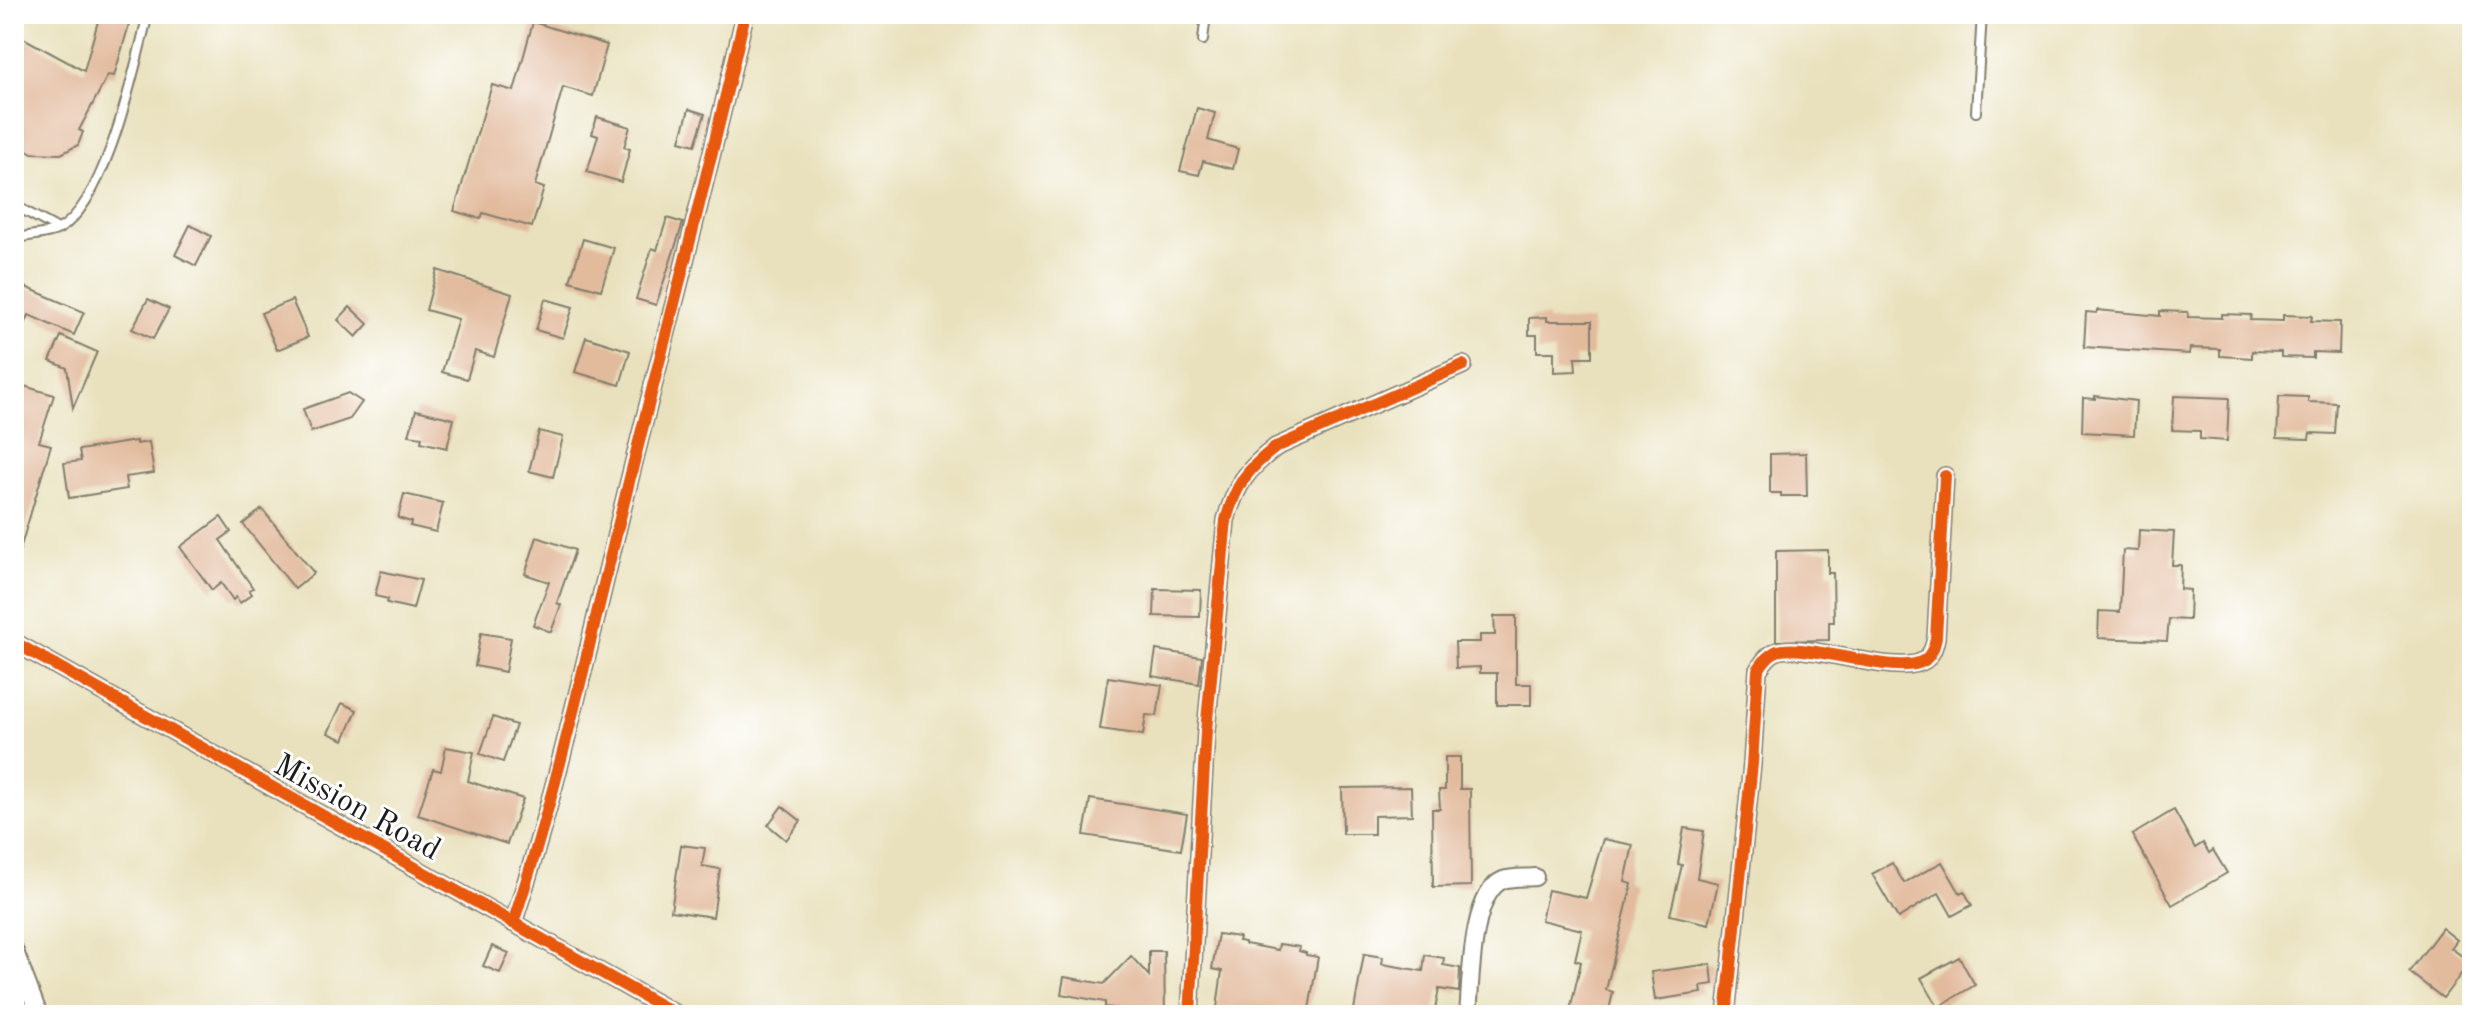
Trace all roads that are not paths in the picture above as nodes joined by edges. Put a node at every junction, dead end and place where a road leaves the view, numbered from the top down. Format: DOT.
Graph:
graph roads {
  1 [pos="148,14"];
  2 [pos="745,14"];
  3 [pos="1206,14"];
  4 [pos="1982,14"];
  5 [pos="1203,40"];
  6 [pos="1976,112"];
  7 [pos="14,205"];
  8 [pos="59,230"];
  9 [pos="14,241"];
  10 [pos="1463,365"];
  11 [pos="1945,476"];
  12 [pos="14,642"];
  13 [pos="1535,877"];
  14 [pos="513,923"];
  15 [pos="14,949"];
  16 [pos="39,1015"];
  17 [pos="677,1015"];
  18 [pos="1190,1015"];
  19 [pos="1468,1015"];
  20 [pos="1726,1015"];
  1 -- 8 [label="lane"];
  2 -- 14 [label="street"];
  3 -- 5 [label="lane"];
  4 -- 6 [label="lane"];
  7 -- 8 [label="lane"];
  8 -- 9 [label="lane"];
  10 -- 18 [label="street"];
  11 -- 20 [label="street"];
  12 -- 14 [label="street, Mission Road"];
  13 -- 19 [label="street"];
  14 -- 17 [label="street, Mission Road"];
  15 -- 16 [label="street"];
}
